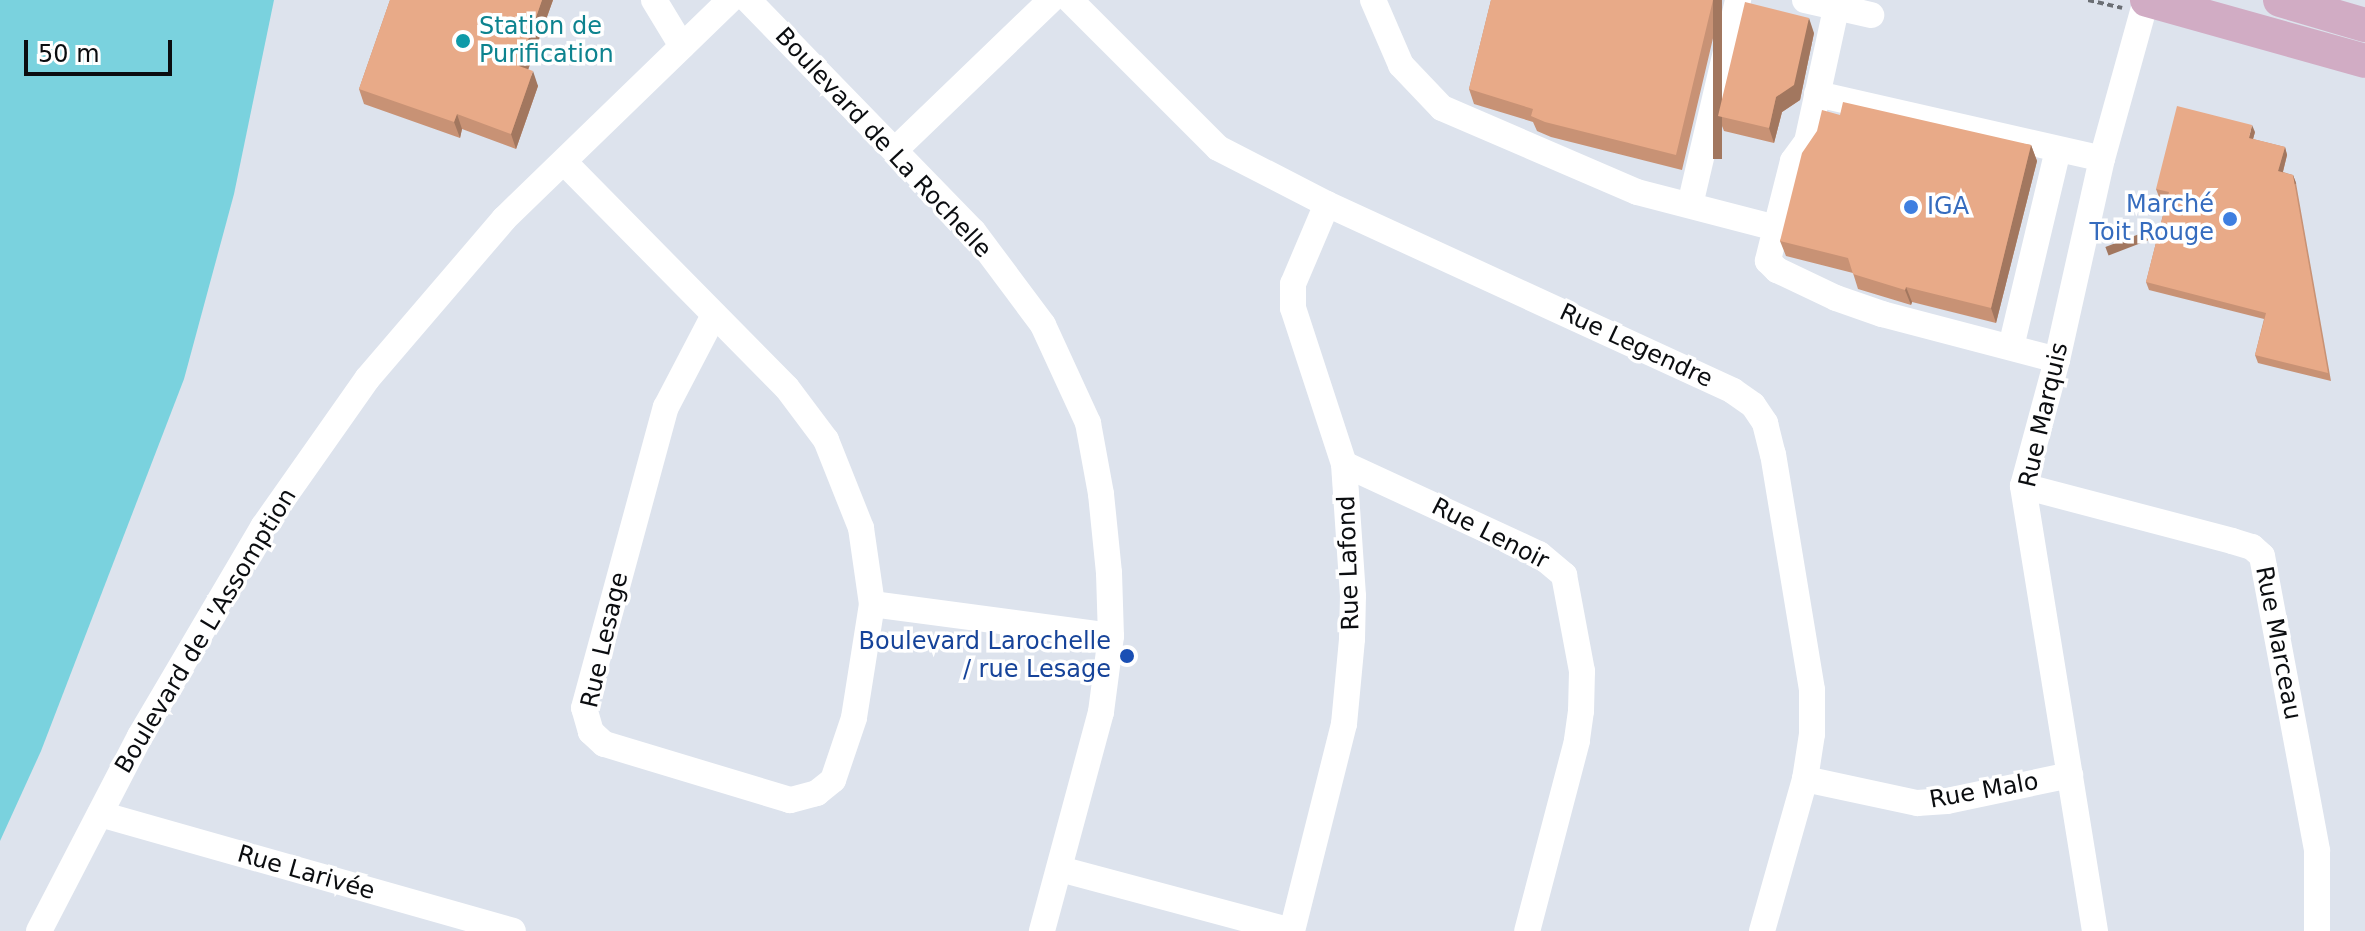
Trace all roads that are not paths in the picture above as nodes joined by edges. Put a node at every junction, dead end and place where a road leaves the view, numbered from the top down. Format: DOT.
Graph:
graph roads {
  1 [pos="654,0"];
  2 [pos="730,0"];
  3 [pos="748,0"];
  4 [pos="1051,0"];
  5 [pos="1070,0"];
  6 [pos="1373,0"];
  7 [pos="1738,0"];
  8 [pos="1805,0"];
  9 [pos="2280,0"];
  10 [pos="2137,2"];
  11 [pos="1837,4"];
  12 [pos="1871,15"];
  13 [pos="2365,25"];
  14 [pos="682,46"];
  15 [pos="2365,61"];
  16 [pos="1817,94"];
  17 [pos="895,150"];
  18 [pos="2058,150"];
  19 [pos="2102,159"];
  20 [pos="564,162"];
  21 [pos="1327,204"];
  22 [pos="1690,205"];
  23 [pos="1776,228"];
  24 [pos="714,315"];
  25 [pos="2011,347"];
  26 [pos="2057,360"];
  27 [pos="1344,464"];
  28 [pos="2023,486"];
  29 [pos="872,604"];
  30 [pos="1111,636"];
  31 [pos="2070,775"];
  32 [pos="1805,779"];
  33 [pos="100,814"];
  34 [pos="1060,869"];
  35 [pos="39,931"];
  36 [pos="513,931"];
  37 [pos="1042,931"];
  38 [pos="1292,931"];
  39 [pos="1527,931"];
  40 [pos="1762,931"];
  41 [pos="2095,931"];
  42 [pos="2317,931"];
  1 -- 14 [label="street"];
  2 -- 14 [label="street, Boulevard de L'Assomption"];
  3 -- 17 [label="street, Boulevard de La Rochelle"];
  4 -- 17 [label="street"];
  5 -- 21 [label="street, Rue Legendre"];
  6 -- 22 [label="street"];
  7 -- 22 [label="street"];
  8 -- 11 [label="street"];
  9 -- 13 [label="main road"];
  10 -- 15 [label="main road"];
  10 -- 19 [label="street, Rue Marquis"];
  11 -- 12 [label="street"];
  11 -- 16 [label="street"];
  14 -- 20 [label="street, Boulevard de L'Assomption"];
  16 -- 18 [label="street"];
  16 -- 23 [label="street"];
  17 -- 30 [label="street, Boulevard de La Rochelle"];
  18 -- 19 [label="street"];
  18 -- 25 [label="street"];
  19 -- 26 [label="street, Rue Marquis"];
  20 -- 24 [label="street, Rue Lesage"];
  20 -- 33 [label="street, Boulevard de L'Assomption"];
  21 -- 27 [label="street, Rue Lafond"];
  21 -- 32 [label="street, Rue Legendre"];
  22 -- 23 [label="street"];
  23 -- 25 [label="street"];
  24 -- 29 [label="street, Rue Lesage"];
  24 -- 29 [label="street, Rue Lesage"];
  25 -- 26 [label="street"];
  26 -- 28 [label="street, Rue Marquis"];
  27 -- 38 [label="street, Rue Lafond"];
  27 -- 39 [label="street, Rue Lenoir"];
  28 -- 31 [label="street, Rue Marquis"];
  28 -- 42 [label="street, Rue Marceau"];
  29 -- 30 [label="street"];
  30 -- 34 [label="street, Boulevard de La Rochelle"];
  31 -- 32 [label="street, Rue Malo"];
  31 -- 41 [label="street, Rue Marquis"];
  32 -- 40 [label="street, Rue Legendre"];
  33 -- 35 [label="street, Boulevard de L'Assomption"];
  33 -- 36 [label="street, Rue Larivée"];
  34 -- 37 [label="street, Boulevard de La Rochelle"];
  34 -- 38 [label="street"];
}
